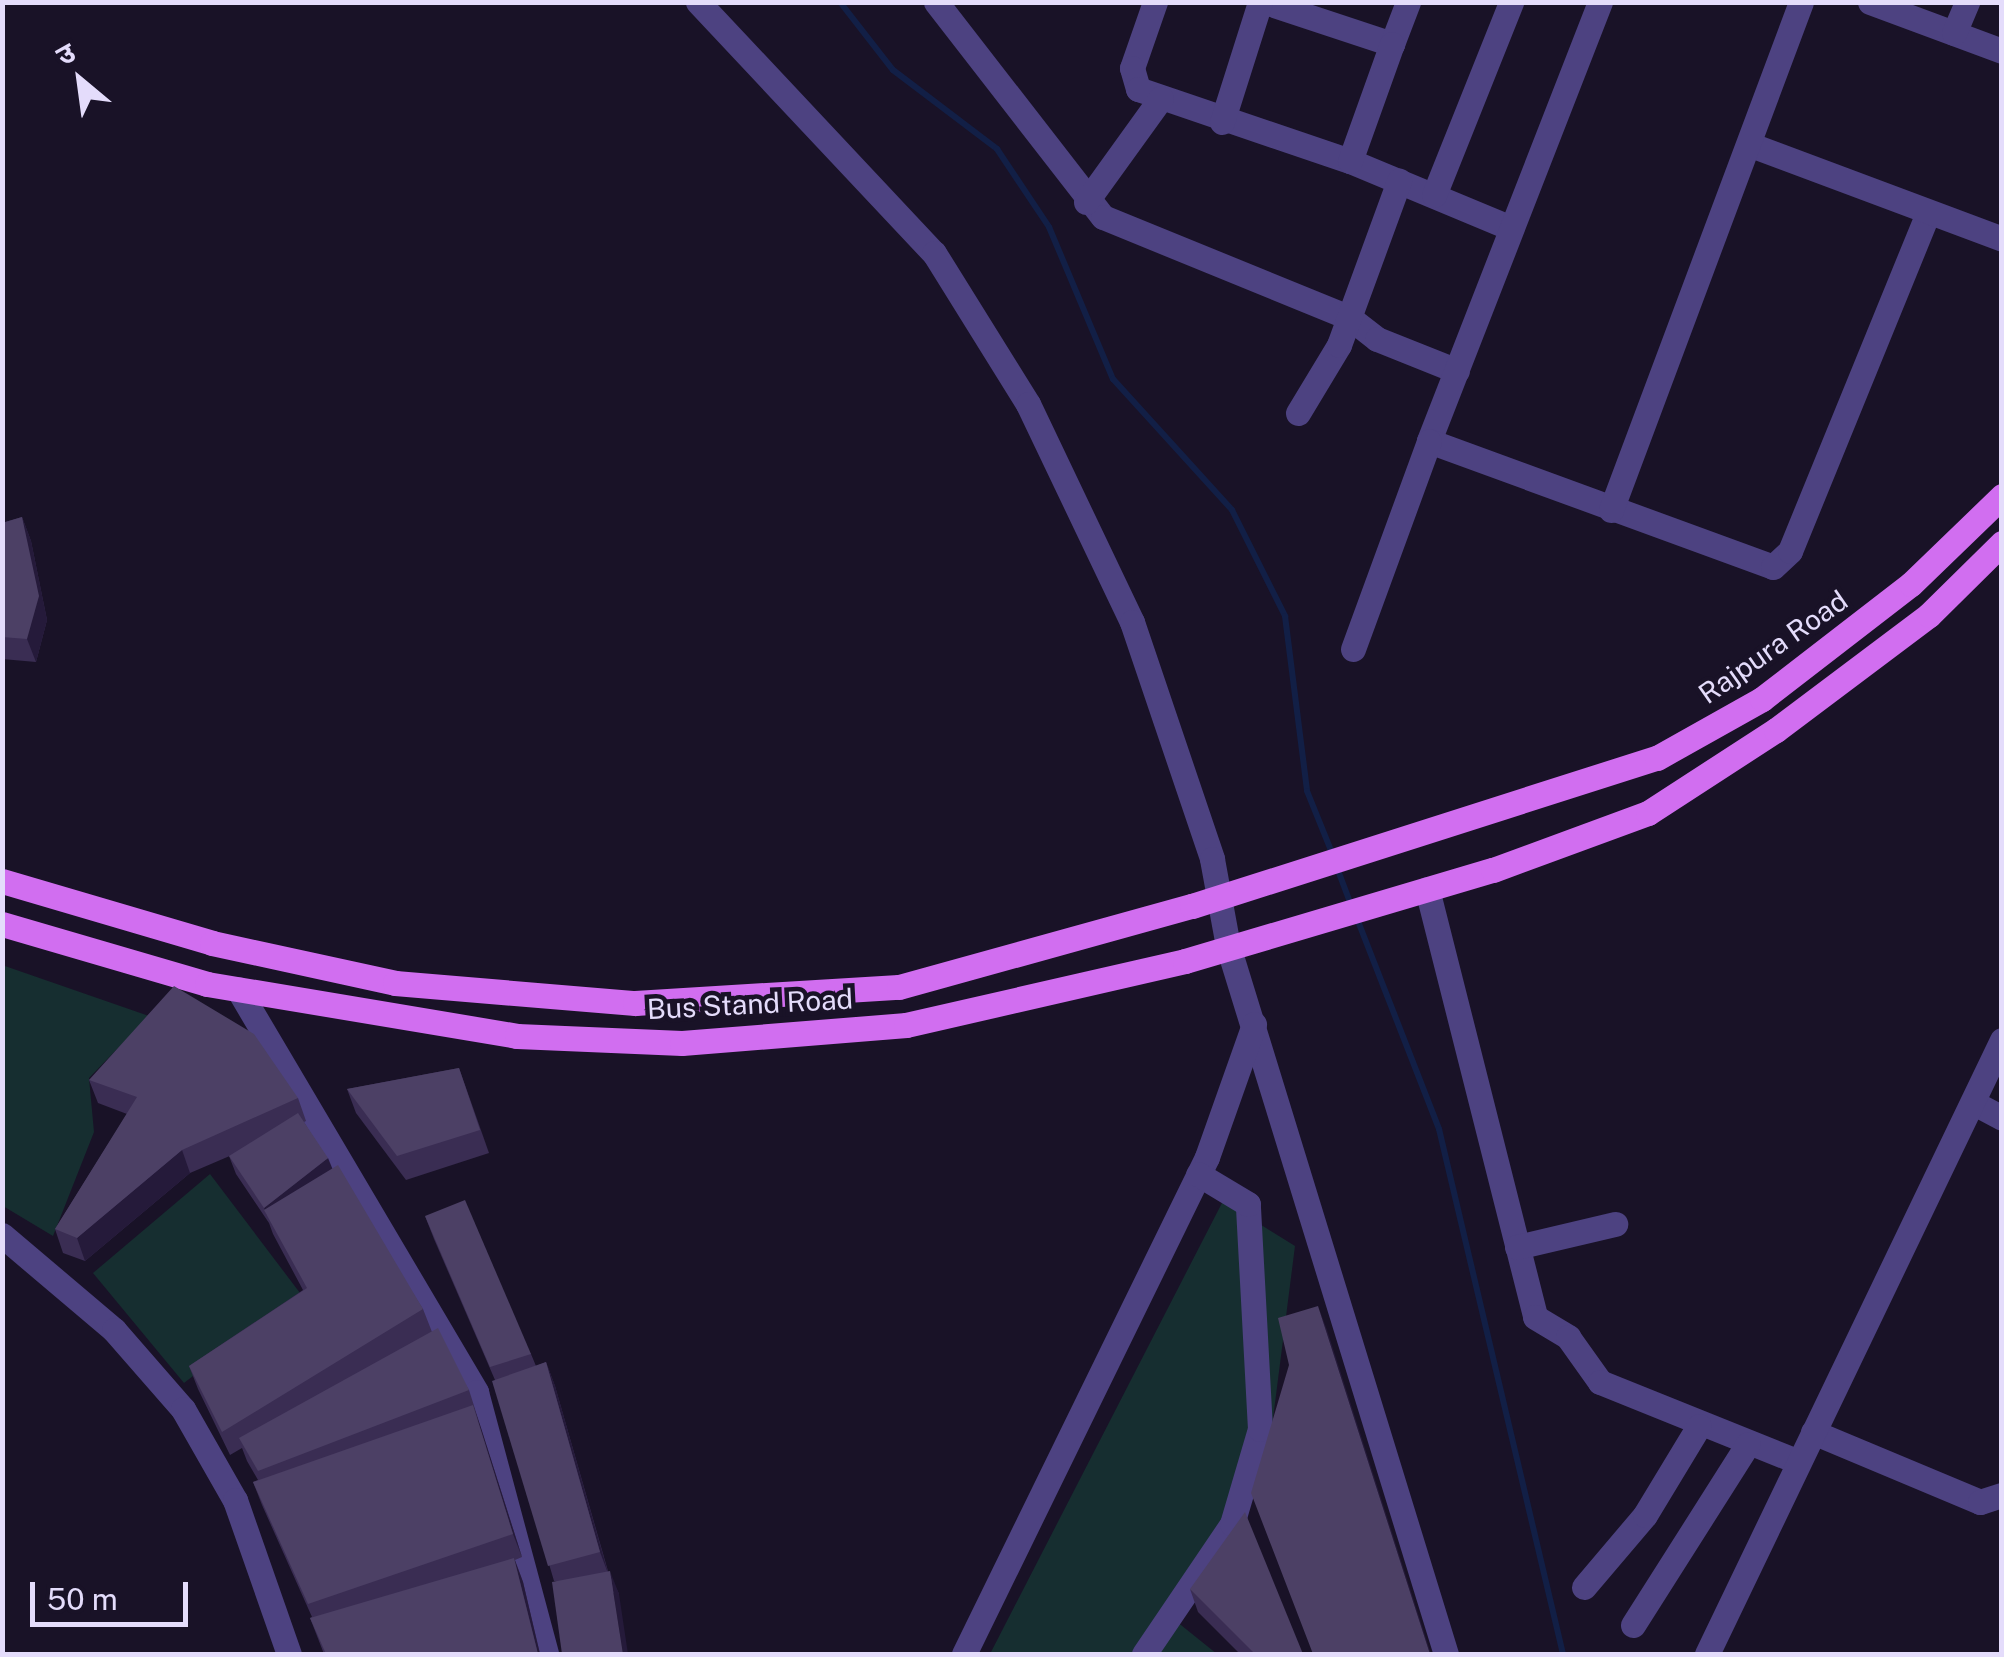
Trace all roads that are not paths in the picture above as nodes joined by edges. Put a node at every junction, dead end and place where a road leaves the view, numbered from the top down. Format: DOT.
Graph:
graph roads {
  1 [pos="698,2"];
  2 [pos="1155,2"];
  3 [pos="1262,2"];
  4 [pos="1408,2"];
  5 [pos="1511,2"];
  6 [pos="1801,2"];
  7 [pos="1870,2"];
  8 [pos="1967,2"];
  9 [pos="1595,4"];
  10 [pos="942,5"];
  11 [pos="1954,33"];
  12 [pos="1392,44"];
  13 [pos="2002,51"];
  14 [pos="1161,98"];
  15 [pos="1222,122"];
  16 [pos="1752,145"];
  17 [pos="1350,161"];
  18 [pos="1399,181"];
  19 [pos="1434,194"];
  20 [pos="1086,202"];
  21 [pos="1928,212"];
  22 [pos="1511,228"];
  23 [pos="2002,239"];
  24 [pos="1350,318"];
  25 [pos="1457,370"];
  26 [pos="1298,413"];
  27 [pos="1429,441"];
  28 [pos="2002,496"];
  29 [pos="1611,510"];
  30 [pos="2002,543"];
  31 [pos="1353,649"];
  32 [pos="1374,848"];
  33 [pos="2,881"];
  34 [pos="1427,889"];
  35 [pos="1218,898"];
  36 [pos="2,924"];
  37 [pos="1228,946"];
  38 [pos="238,989"];
  39 [pos="1254,1023"];
  40 [pos="2002,1040"];
  41 [pos="1974,1103"];
  42 [pos="2002,1118"];
  43 [pos="1198,1174"];
  44 [pos="1615,1224"];
  45 [pos="2,1235"];
  46 [pos="1517,1247"];
  47 [pos="1699,1426"];
  48 [pos="1813,1432"];
  49 [pos="1748,1444"];
  50 [pos="1799,1462"];
  51 [pos="2002,1495"];
  52 [pos="1584,1586"];
  53 [pos="1436,1622"];
  54 [pos="1632,1625"];
  55 [pos="1402,1629"];
  56 [pos="289,1654"];
  57 [pos="546,1654"];
  58 [pos="964,1654"];
  59 [pos="1144,1654"];
  60 [pos="1446,1654"];
  61 [pos="1707,1654"];
  1 -- 35 [label="street"];
  2 -- 14 [label="street"];
  3 -- 12 [label="street"];
  3 -- 15 [label="street"];
  4 -- 12 [label="street"];
  5 -- 19 [label="street"];
  6 -- 16 [label="street"];
  7 -- 11 [label="street"];
  8 -- 11 [label="street"];
  9 -- 22 [label="street"];
  10 -- 20 [label="street"];
  11 -- 13 [label="street"];
  12 -- 17 [label="street"];
  14 -- 15 [label="street"];
  14 -- 20 [label="street"];
  15 -- 17 [label="street"];
  16 -- 21 [label="street"];
  16 -- 29 [label="street"];
  17 -- 18 [label="street"];
  18 -- 19 [label="street"];
  18 -- 24 [label="street"];
  19 -- 22 [label="street"];
  20 -- 24 [label="street"];
  21 -- 23 [label="street"];
  21 -- 29 [label="street"];
  22 -- 25 [label="street"];
  24 -- 25 [label="street"];
  24 -- 26 [label="street"];
  25 -- 27 [label="street"];
  27 -- 29 [label="street"];
  27 -- 31 [label="street"];
  28 -- 32 [label="main road, Rajpura Road"];
  30 -- 34 [label="main road, Bus Stand Road"];
  32 -- 35 [label="main road, Bus Stand Road"];
  33 -- 35 [label="main road, Bus Stand Road"];
  34 -- 37 [label="main road, Bus Stand Road"];
  34 -- 46 [label="street"];
  35 -- 37 [label="street"];
  36 -- 38 [label="main road, Bus Stand Road"];
  37 -- 38 [label="main road, Bus Stand Road"];
  37 -- 39 [label="street"];
  38 -- 57 [label="street"];
  39 -- 43 [label="street"];
  39 -- 53 [label="street"];
  40 -- 41 [label="street"];
  41 -- 42 [label="street"];
  41 -- 48 [label="street"];
  43 -- 58 [label="street"];
  43 -- 59 [label="street"];
  44 -- 46 [label="street"];
  45 -- 56 [label="street"];
  46 -- 47 [label="street"];
  47 -- 49 [label="street"];
  47 -- 52 [label="street"];
  48 -- 50 [label="street"];
  48 -- 51 [label="street"];
  49 -- 50 [label="street"];
  49 -- 54 [label="street"];
  50 -- 61 [label="street"];
  53 -- 55 [label="street"];
  53 -- 60 [label="street"];
}
